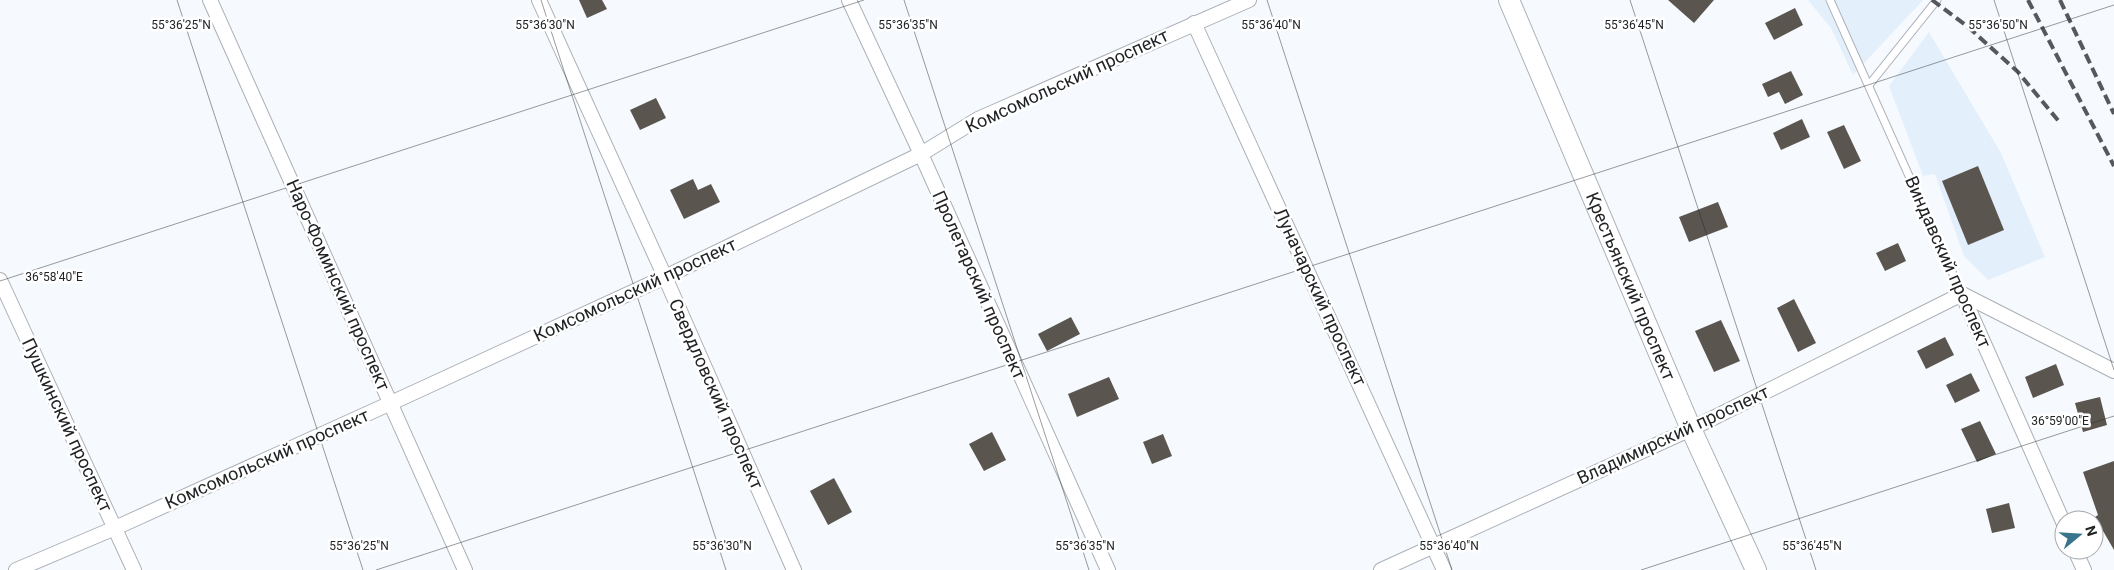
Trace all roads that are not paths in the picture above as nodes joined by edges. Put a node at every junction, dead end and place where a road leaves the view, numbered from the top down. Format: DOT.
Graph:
graph roads {
  1 [pos="210,0"];
  2 [pos="539,0"];
  3 [pos="849,0"];
  4 [pos="1249,0"];
  5 [pos="1509,0"];
  6 [pos="1830,0"];
  7 [pos="1938,0"];
  8 [pos="1194,23"];
  9 [pos="1869,85"];
  10 [pos="921,154"];
  11 [pos="665,277"];
  12 [pos="0,280"];
  13 [pos="1962,294"];
  14 [pos="2114,371"];
  15 [pos="391,403"];
  16 [pos="1691,429"];
  17 [pos="2058,510"];
  18 [pos="114,528"];
  19 [pos="1434,546"];
  20 [pos="16,570"];
  21 [pos="134,570"];
  22 [pos="465,570"];
  23 [pos="794,570"];
  24 [pos="1108,570"];
  25 [pos="1381,570"];
  26 [pos="1444,570"];
  27 [pos="1756,570"];
  1 -- 15 [label="street, Наро-Фоминский проспект"];
  2 -- 11 [label="street, Свердловский проспект"];
  3 -- 10 [label="street, Пролетарский проспект"];
  4 -- 8 [label="street, Комсомольский проспект"];
  5 -- 16 [label="street, Крестьянский проспект"];
  6 -- 9 [label="lane, Виндавский проспект"];
  7 -- 9 [label="lane"];
  8 -- 10 [label="street, Комсомольский проспект"];
  8 -- 19 [label="street, Луначарский проспект"];
  9 -- 13 [label="lane, Виндавский проспект"];
  10 -- 11 [label="street, Комсомольский проспект"];
  10 -- 24 [label="street, Пролетарский проспект"];
  11 -- 15 [label="street, Комсомольский проспект"];
  11 -- 23 [label="street, Свердловский проспект"];
  12 -- 18 [label="street, Пушкинский проспект"];
  13 -- 14 [label="street"];
  13 -- 16 [label="street, Владимирский проспект"];
  13 -- 17 [label="street, Виндавский проспект"];
  15 -- 18 [label="street, Комсомольский проспект"];
  15 -- 22 [label="street, Наро-Фоминский проспект"];
  16 -- 19 [label="street, Владимирский проспект"];
  16 -- 27 [label="street, Крестьянский проспект"];
  18 -- 20 [label="street, Комсомольский проспект"];
  18 -- 21 [label="street, Пушкинский проспект"];
  19 -- 25 [label="street, Владимирский проспект"];
  19 -- 26 [label="street, Луначарский проспект"];
}
